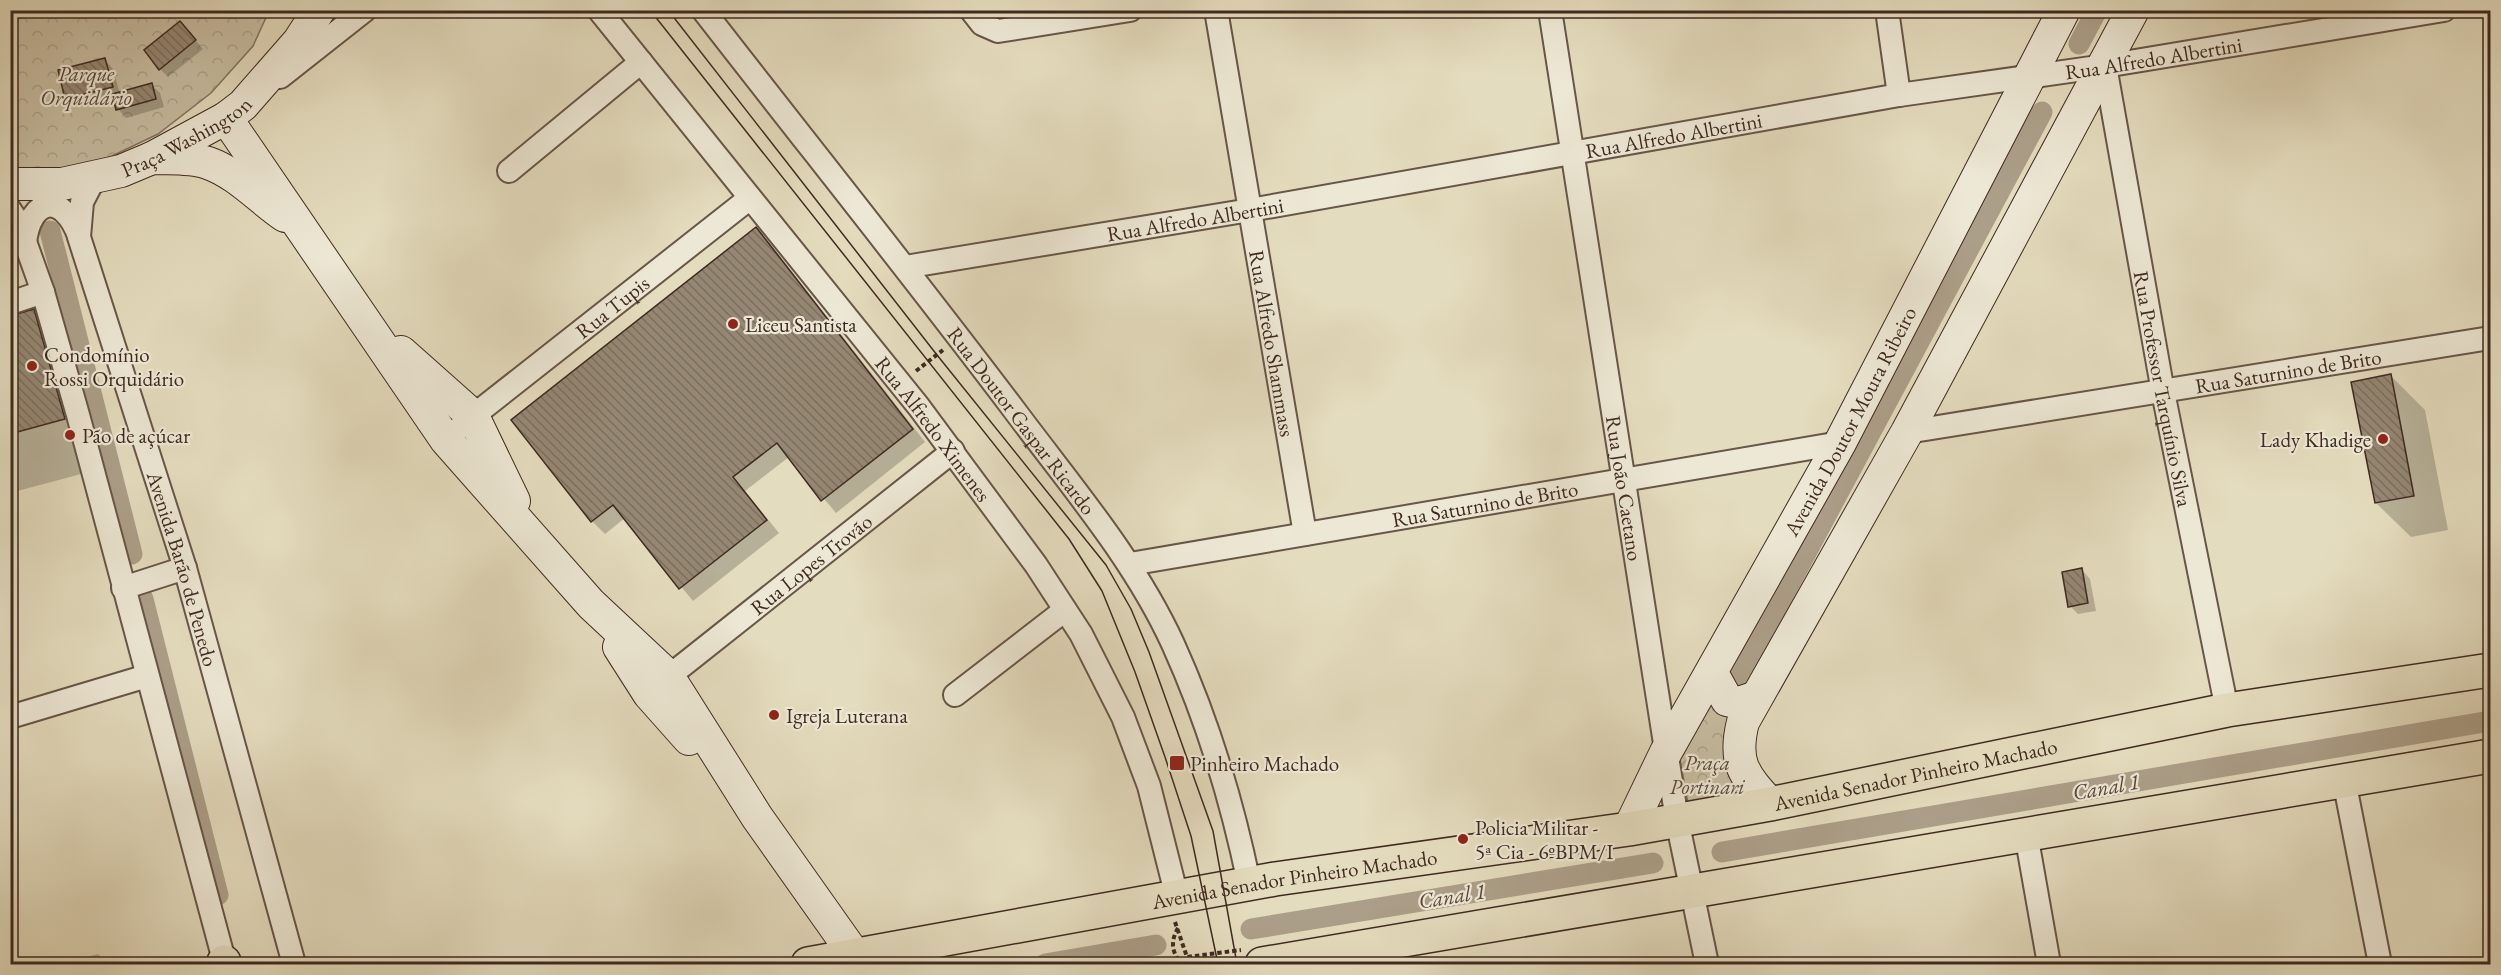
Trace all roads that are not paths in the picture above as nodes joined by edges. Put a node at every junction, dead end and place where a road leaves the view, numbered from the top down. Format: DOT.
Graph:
graph roads {
  1 [pos="319,10"];
  2 [pos="365,10"];
  3 [pos="599,10"];
  4 [pos="703,10"];
  5 [pos="971,10"];
  6 [pos="1130,10"];
  7 [pos="1216,10"];
  8 [pos="1550,10"];
  9 [pos="1887,10"];
  10 [pos="2064,10"];
  11 [pos="2133,10"];
  12 [pos="2444,10"];
  13 [pos="641,62"];
  14 [pos="2099,67"];
  15 [pos="2035,75"];
  16 [pos="1899,95"];
  17 [pos="235,112"];
  18 [pos="1573,153"];
  19 [pos="152,158"];
  20 [pos="509,171"];
  21 [pos="95,177"];
  22 [pos="10,184"];
  23 [pos="750,198"];
  24 [pos="10,210"];
  25 [pos="1250,210"];
  26 [pos="305,230"];
  27 [pos="79,237"];
  28 [pos="25,244"];
  29 [pos="905,267"];
  30 [pos="43,292"];
  31 [pos="10,303"];
  32 [pos="369,324"];
  33 [pos="2490,338"];
  34 [pos="2163,392"];
  35 [pos="473,416"];
  36 [pos="1907,432"];
  37 [pos="446,440"];
  38 [pos="1840,442"];
  39 [pos="953,451"];
  40 [pos="1624,481"];
  41 [pos="1305,534"];
  42 [pos="532,536"];
  43 [pos="1130,564"];
  44 [pos="185,568"];
  45 [pos="123,588"];
  46 [pos="1065,610"];
  47 [pos="2490,670"];
  48 [pos="1712,673"];
  49 [pos="147,676"];
  50 [pos="658,685"];
  51 [pos="955,695"];
  52 [pos="1754,698"];
  53 [pos="2227,710"];
  54 [pos="10,717"];
  55 [pos="1666,752"];
  56 [pos="2490,756"];
  57 [pos="2344,780"];
  58 [pos="1770,804"];
  59 [pos="1678,825"];
  60 [pos="1629,829"];
  61 [pos="2026,834"];
  62 [pos="1249,883"];
  63 [pos="1689,885"];
  64 [pos="1174,914"];
  65 [pos="858,961"];
  66 [pos="224,964"];
  67 [pos="294,964"];
  68 [pos="808,964"];
  69 [pos="1262,964"];
  70 [pos="1707,964"];
  71 [pos="2049,964"];
  72 [pos="2380,964"];
  1 -- 17 [label="street, Praça Washington"];
  2 -- 17 [label="street"];
  3 -- 13 [label="street, Rua Alfredo Ximenes"];
  4 -- 29 [label="street, Rua Doutor Gaspar Ricardo"];
  5 -- 6 [label="street"];
  7 -- 25 [label="street, Rua Alfredo Shammass"];
  8 -- 18 [label="street, Rua João Caetano"];
  9 -- 16 [label="street"];
  10 -- 15 [label="street, Avenida Doutor Moura Ribeiro"];
  11 -- 14 [label="street"];
  12 -- 14 [label="street, Rua Alfredo Albertini"];
  13 -- 20 [label="street"];
  13 -- 23 [label="street, Rua Alfredo Ximenes"];
  14 -- 15 [label="street, Rua Alfredo Albertini"];
  14 -- 34 [label="street, Rua Professor Tarquínio Silva"];
  14 -- 36 [label="street"];
  15 -- 16 [label="street, Rua Alfredo Albertini"];
  15 -- 38 [label="street, Avenida Doutor Moura Ribeiro"];
  16 -- 18 [label="street, Rua Alfredo Albertini"];
  17 -- 19 [label="street, Praça Washington"];
  17 -- 26 [label="street"];
  18 -- 25 [label="street, Rua Alfredo Albertini"];
  18 -- 40 [label="street, Rua João Caetano"];
  19 -- 21 [label="street, Praça Washington"];
  19 -- 26 [label="street"];
  21 -- 22 [label="street, Praça Washington"];
  21 -- 27 [label="street, Avenida Barão de Penedo"];
  23 -- 35 [label="street, Rua Tupis"];
  23 -- 39 [label="street, Rua Alfredo Ximenes"];
  24 -- 28 [label="street"];
  25 -- 29 [label="street, Rua Alfredo Albertini"];
  25 -- 41 [label="street, Rua Alfredo Shammass"];
  26 -- 32 [label="street"];
  27 -- 28 [label="street"];
  27 -- 44 [label="street, Avenida Barão de Penedo"];
  28 -- 30 [label="street"];
  29 -- 43 [label="street, Rua Doutor Gaspar Ricardo"];
  30 -- 31 [label="street"];
  30 -- 45 [label="street"];
  32 -- 35 [label="street"];
  32 -- 37 [label="street"];
  33 -- 34 [label="street, Rua Saturnino de Brito"];
  34 -- 36 [label="street, Rua Saturnino de Brito"];
  34 -- 53 [label="street, Rua Professor Tarquínio Silva"];
  35 -- 37 [label="street, Rua Tupis"];
  35 -- 42 [label="street"];
  36 -- 52 [label="street"];
  37 -- 42 [label="street"];
  38 -- 40 [label="street, Rua Saturnino de Brito"];
  38 -- 48 [label="street, Avenida Doutor Moura Ribeiro"];
  39 -- 46 [label="street, Rua Alfredo Ximenes"];
  39 -- 50 [label="street, Rua Lopes Trovão"];
  40 -- 41 [label="street, Rua Saturnino de Brito"];
  40 -- 55 [label="street, Rua João Caetano"];
  41 -- 43 [label="street, Rua Saturnino de Brito"];
  42 -- 50 [label="street"];
  43 -- 62 [label="street, Rua Doutor Gaspar Ricardo"];
  44 -- 45 [label="street"];
  44 -- 67 [label="street, Avenida Barão de Penedo"];
  45 -- 49 [label="street"];
  46 -- 51 [label="street"];
  46 -- 64 [label="street, Rua Alfredo Ximenes"];
  47 -- 53 [label="main road, Avenida Senador Pinheiro Machado"];
  48 -- 52 [label="street"];
  48 -- 55 [label="street, Avenida Doutor Moura Ribeiro"];
  49 -- 54 [label="street"];
  49 -- 66 [label="street"];
  50 -- 65 [label="street"];
  52 -- 58 [label="street"];
  53 -- 58 [label="main road, Avenida Senador Pinheiro Machado"];
  55 -- 59 [label="street, Rua João Caetano"];
  55 -- 60 [label="street, Avenida Doutor Moura Ribeiro"];
  56 -- 57 [label="main road"];
  57 -- 61 [label="main road"];
  57 -- 72 [label="street"];
  58 -- 59 [label="main road, Avenida Senador Pinheiro Machado"];
  59 -- 60 [label="main road, Avenida Senador Pinheiro Machado"];
  59 -- 63 [label="street, Rua João Caetano"];
  60 -- 62 [label="main road, Avenida Senador Pinheiro Machado"];
  61 -- 63 [label="main road"];
  61 -- 71 [label="street"];
  62 -- 64 [label="main road, Avenida Senador Pinheiro Machado"];
  63 -- 69 [label="main road"];
  63 -- 70 [label="street, Rua João Caetano"];
  64 -- 65 [label="main road, Avenida Senador Pinheiro Machado"];
  65 -- 68 [label="main road, Avenida Senador Pinheiro Machado"];
}
